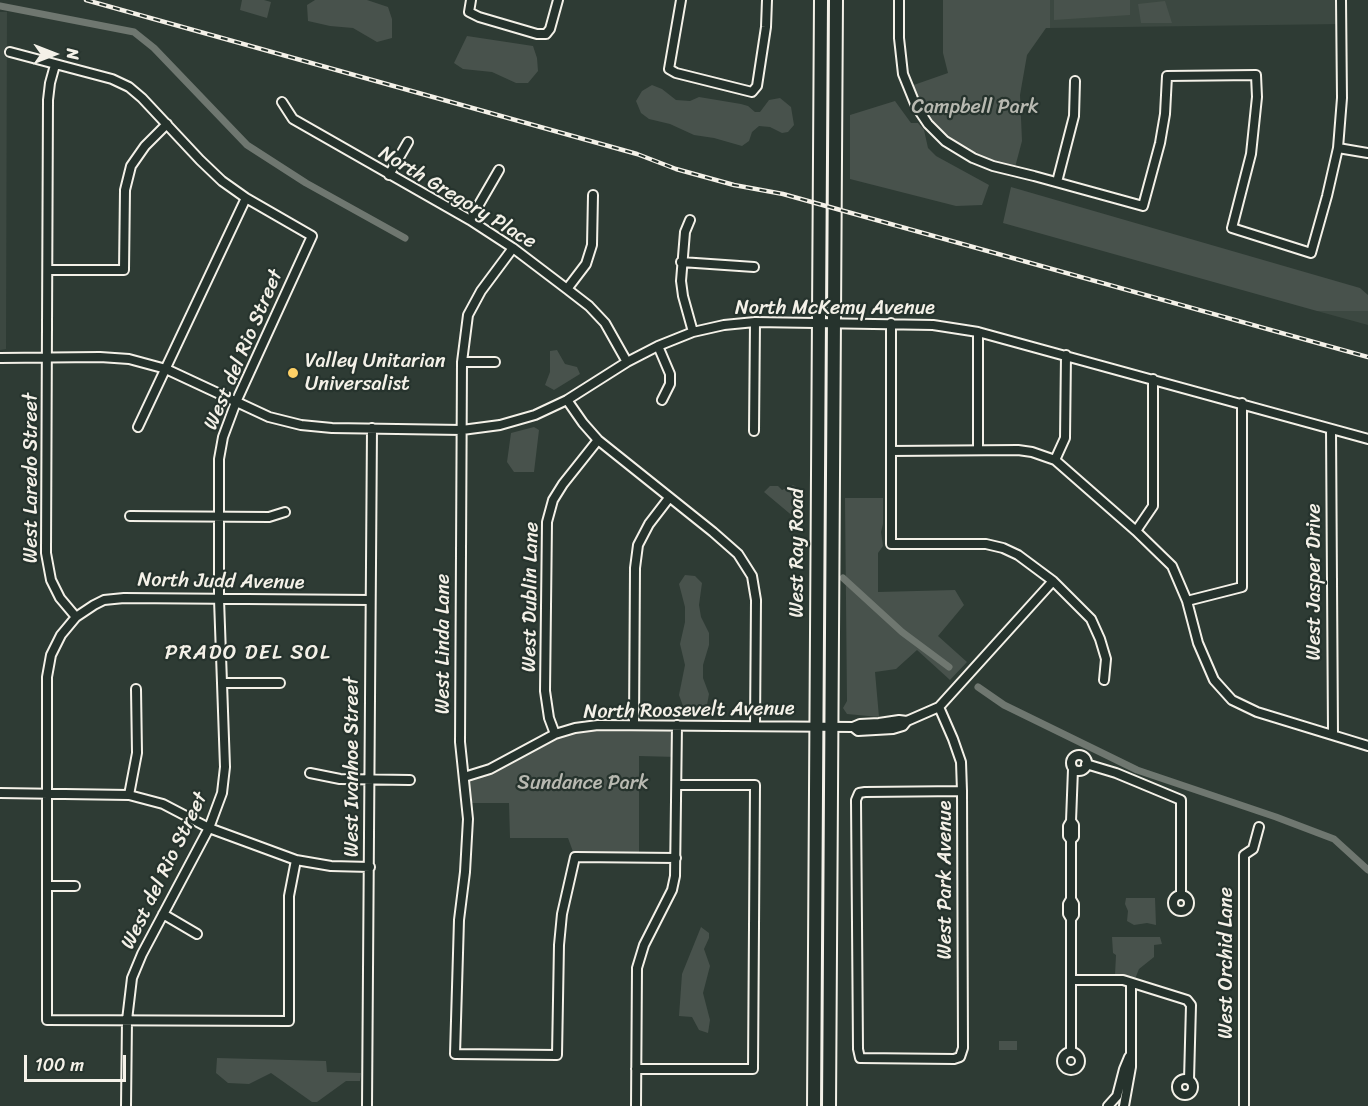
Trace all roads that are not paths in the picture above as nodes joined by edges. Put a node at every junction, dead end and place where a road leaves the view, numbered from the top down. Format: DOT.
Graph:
graph roads {
  1 [pos="471,0"];
  2 [pos="558,0"];
  3 [pos="681,0"];
  4 [pos="767,0"];
  5 [pos="821,0"];
  6 [pos="836,0"];
  7 [pos="899,0"];
  8 [pos="1341,0"];
  9 [pos="10,52"];
  10 [pos="56,65"];
  11 [pos="1075,81"];
  12 [pos="282,102"];
  13 [pos="167,124"];
  14 [pos="408,142"];
  15 [pos="1338,148"];
  16 [pos="1368,153"];
  17 [pos="499,171"];
  18 [pos="389,175"];
  19 [pos="1057,182"];
  20 [pos="593,195"];
  21 [pos="246,198"];
  22 [pos="470,220"];
  23 [pos="690,220"];
  24 [pos="513,248"];
  25 [pos="681,262"];
  26 [pos="754,267"];
  27 [pos="48,270"];
  28 [pos="567,289"];
  29 [pos="755,322"];
  30 [pos="819,322"];
  31 [pos="834,323"];
  32 [pos="891,323"];
  33 [pos="693,332"];
  34 [pos="978,332"];
  35 [pos="658,346"];
  36 [pos="1066,355"];
  37 [pos="48,357"];
  38 [pos="0,358"];
  39 [pos="462,362"];
  40 [pos="495,362"];
  41 [pos="627,362"];
  42 [pos="166,369"];
  43 [pos="1153,379"];
  44 [pos="567,400"];
  45 [pos="663,400"];
  46 [pos="236,402"];
  47 [pos="1242,403"];
  48 [pos="138,427"];
  49 [pos="372,428"];
  50 [pos="1331,429"];
  51 [pos="462,430"];
  52 [pos="754,431"];
  53 [pos="598,440"];
  54 [pos="1368,440"];
  55 [pos="978,450"];
  56 [pos="891,451"];
  57 [pos="1055,460"];
  58 [pos="669,498"];
  59 [pos="285,512"];
  60 [pos="130,516"];
  61 [pos="219,517"];
  62 [pos="1136,531"];
  63 [pos="1053,581"];
  64 [pos="219,599"];
  65 [pos="370,600"];
  66 [pos="1187,600"];
  67 [pos="76,617"];
  68 [pos="1104,680"];
  69 [pos="280,682"];
  70 [pos="222,683"];
  71 [pos="136,689"];
  72 [pos="939,707"];
  73 [pos="634,725"];
  74 [pos="677,725"];
  75 [pos="755,726"];
  76 [pos="816,726"];
  77 [pos="831,726"];
  78 [pos="555,734"];
  79 [pos="1333,735"];
  80 [pos="1368,746"];
  81 [pos="1086,764"];
  82 [pos="1073,769"];
  83 [pos="310,773"];
  84 [pos="464,777"];
  85 [pos="370,780"];
  86 [pos="410,780"];
  87 [pos="677,785"];
  88 [pos="962,791"];
  89 [pos="0,793"];
  90 [pos="46,793"];
  91 [pos="129,795"];
  92 [pos="1259,827"];
  93 [pos="209,828"];
  94 [pos="676,858"];
  95 [pos="296,860"];
  96 [pos="370,867"];
  97 [pos="47,886"];
  98 [pos="75,886"];
  99 [pos="1181,894"];
  100 [pos="163,914"];
  101 [pos="197,934"];
  102 [pos="1072,980"];
  103 [pos="1131,983"];
  104 [pos="127,1020"];
  105 [pos="1071,1052"];
  106 [pos="1130,1056"];
  107 [pos="636,1069"];
  108 [pos="1189,1080"];
  109 [pos="126,1106"];
  110 [pos="367,1106"];
  111 [pos="636,1106"];
  112 [pos="813,1106"];
  113 [pos="829,1106"];
  114 [pos="1108,1106"];
  115 [pos="1124,1106"];
  116 [pos="1244,1106"];
  1 -- 2 [label="street"];
  3 -- 4 [label="street"];
  5 -- 30 [label="main road, West Ray Road"];
  6 -- 31 [label="main road, West Ray Road"];
  7 -- 19 [label="street"];
  8 -- 15 [label="street"];
  9 -- 10 [label="street"];
  10 -- 13 [label="street"];
  10 -- 27 [label="street, West Laredo Street"];
  11 -- 19 [label="street"];
  12 -- 18 [label="street, North Gregory Place"];
  13 -- 21 [label="street"];
  13 -- 27 [label="street"];
  14 -- 18 [label="street"];
  15 -- 16 [label="street"];
  15 -- 19 [label="street"];
  17 -- 22 [label="street"];
  18 -- 22 [label="street, North Gregory Place"];
  20 -- 28 [label="street"];
  21 -- 42 [label="street"];
  21 -- 46 [label="street, West del Rio Street"];
  22 -- 24 [label="street, North Gregory Place"];
  23 -- 25 [label="street"];
  24 -- 28 [label="street, North Gregory Place"];
  24 -- 39 [label="street, West Linda Lane"];
  25 -- 26 [label="street"];
  25 -- 33 [label="street"];
  27 -- 37 [label="street, West Laredo Street"];
  28 -- 41 [label="street, North Gregory Place"];
  29 -- 30 [label="street, North McKemy Avenue"];
  29 -- 33 [label="street, North McKemy Avenue"];
  29 -- 52 [label="street"];
  30 -- 31 [label="street, North McKemy Avenue"];
  30 -- 76 [label="main road, West Ray Road"];
  31 -- 32 [label="street, North McKemy Avenue"];
  31 -- 77 [label="main road, West Ray Road"];
  32 -- 34 [label="street, North McKemy Avenue"];
  32 -- 56 [label="street"];
  33 -- 35 [label="street, North McKemy Avenue"];
  34 -- 36 [label="street, North McKemy Avenue"];
  34 -- 55 [label="street"];
  35 -- 41 [label="street, North McKemy Avenue"];
  35 -- 45 [label="street"];
  36 -- 43 [label="street, North McKemy Avenue"];
  36 -- 57 [label="street"];
  37 -- 38 [label="street, North McKemy Avenue"];
  37 -- 42 [label="street, North McKemy Avenue"];
  37 -- 67 [label="street, West Laredo Street"];
  39 -- 40 [label="street"];
  39 -- 51 [label="street, West Linda Lane"];
  41 -- 44 [label="street, North McKemy Avenue"];
  42 -- 46 [label="street, North McKemy Avenue"];
  42 -- 48 [label="street"];
  43 -- 47 [label="street, North McKemy Avenue"];
  43 -- 62 [label="street"];
  44 -- 51 [label="street, North McKemy Avenue"];
  44 -- 53 [label="street"];
  46 -- 49 [label="street, North McKemy Avenue"];
  46 -- 61 [label="street, West del Rio Street"];
  47 -- 50 [label="street, North McKemy Avenue"];
  47 -- 66 [label="street"];
  49 -- 51 [label="street, North McKemy Avenue"];
  49 -- 65 [label="street, West Ivanhoe Street"];
  50 -- 54 [label="street, North McKemy Avenue"];
  50 -- 79 [label="street, West Jasper Drive"];
  51 -- 84 [label="street, West Linda Lane"];
  53 -- 58 [label="street"];
  53 -- 78 [label="street, West Dublin Lane"];
  55 -- 56 [label="street"];
  55 -- 57 [label="street"];
  56 -- 63 [label="street"];
  57 -- 62 [label="street"];
  58 -- 73 [label="street"];
  58 -- 75 [label="street"];
  59 -- 61 [label="street"];
  60 -- 61 [label="street"];
  61 -- 64 [label="street, West del Rio Street"];
  62 -- 66 [label="street"];
  63 -- 68 [label="street"];
  63 -- 72 [label="street, North Roosevelt Avenue"];
  64 -- 65 [label="street, North Judd Avenue"];
  64 -- 67 [label="street, North Judd Avenue"];
  64 -- 70 [label="street, West del Rio Street"];
  65 -- 85 [label="street, West Ivanhoe Street"];
  66 -- 79 [label="street"];
  67 -- 90 [label="street"];
  69 -- 70 [label="street"];
  70 -- 93 [label="street, West del Rio Street"];
  71 -- 91 [label="street"];
  72 -- 77 [label="street, North Roosevelt Avenue"];
  72 -- 88 [label="street, West Park Avenue"];
  73 -- 74 [label="street, North Roosevelt Avenue"];
  73 -- 78 [label="street, North Roosevelt Avenue"];
  74 -- 75 [label="street, North Roosevelt Avenue"];
  74 -- 87 [label="street"];
  75 -- 76 [label="street, North Roosevelt Avenue"];
  76 -- 77 [label="street, North Roosevelt Avenue"];
  76 -- 112 [label="main road, West Ray Road"];
  77 -- 113 [label="main road, West Ray Road"];
  78 -- 84 [label="street, North Roosevelt Avenue"];
  79 -- 80 [label="street"];
  81 -- 82 [label="street"];
  81 -- 82 [label="street"];
  81 -- 99 [label="street"];
  82 -- 102 [label="street"];
  83 -- 85 [label="street"];
  84 -- 94 [label="street, West Linda Lane"];
  85 -- 86 [label="street"];
  85 -- 96 [label="street, West Ivanhoe Street"];
  87 -- 94 [label="street"];
  87 -- 107 [label="street"];
  88 -- 88 [label="street, West Park Avenue"];
  89 -- 90 [label="street"];
  90 -- 91 [label="street"];
  90 -- 97 [label="street"];
  91 -- 93 [label="street"];
  92 -- 116 [label="street, West Orchid Lane"];
  93 -- 95 [label="street"];
  93 -- 100 [label="street, West del Rio Street"];
  94 -- 107 [label="street"];
  95 -- 96 [label="street"];
  95 -- 104 [label="street"];
  96 -- 110 [label="street, West Ivanhoe Street"];
  97 -- 98 [label="street"];
  97 -- 104 [label="street"];
  100 -- 101 [label="street"];
  100 -- 104 [label="street, West del Rio Street"];
  102 -- 103 [label="street"];
  102 -- 105 [label="street"];
  103 -- 106 [label="street"];
  103 -- 108 [label="street"];
  104 -- 109 [label="street, West del Rio Street"];
  106 -- 114 [label="street"];
  106 -- 115 [label="street"];
  107 -- 111 [label="street"];
}
